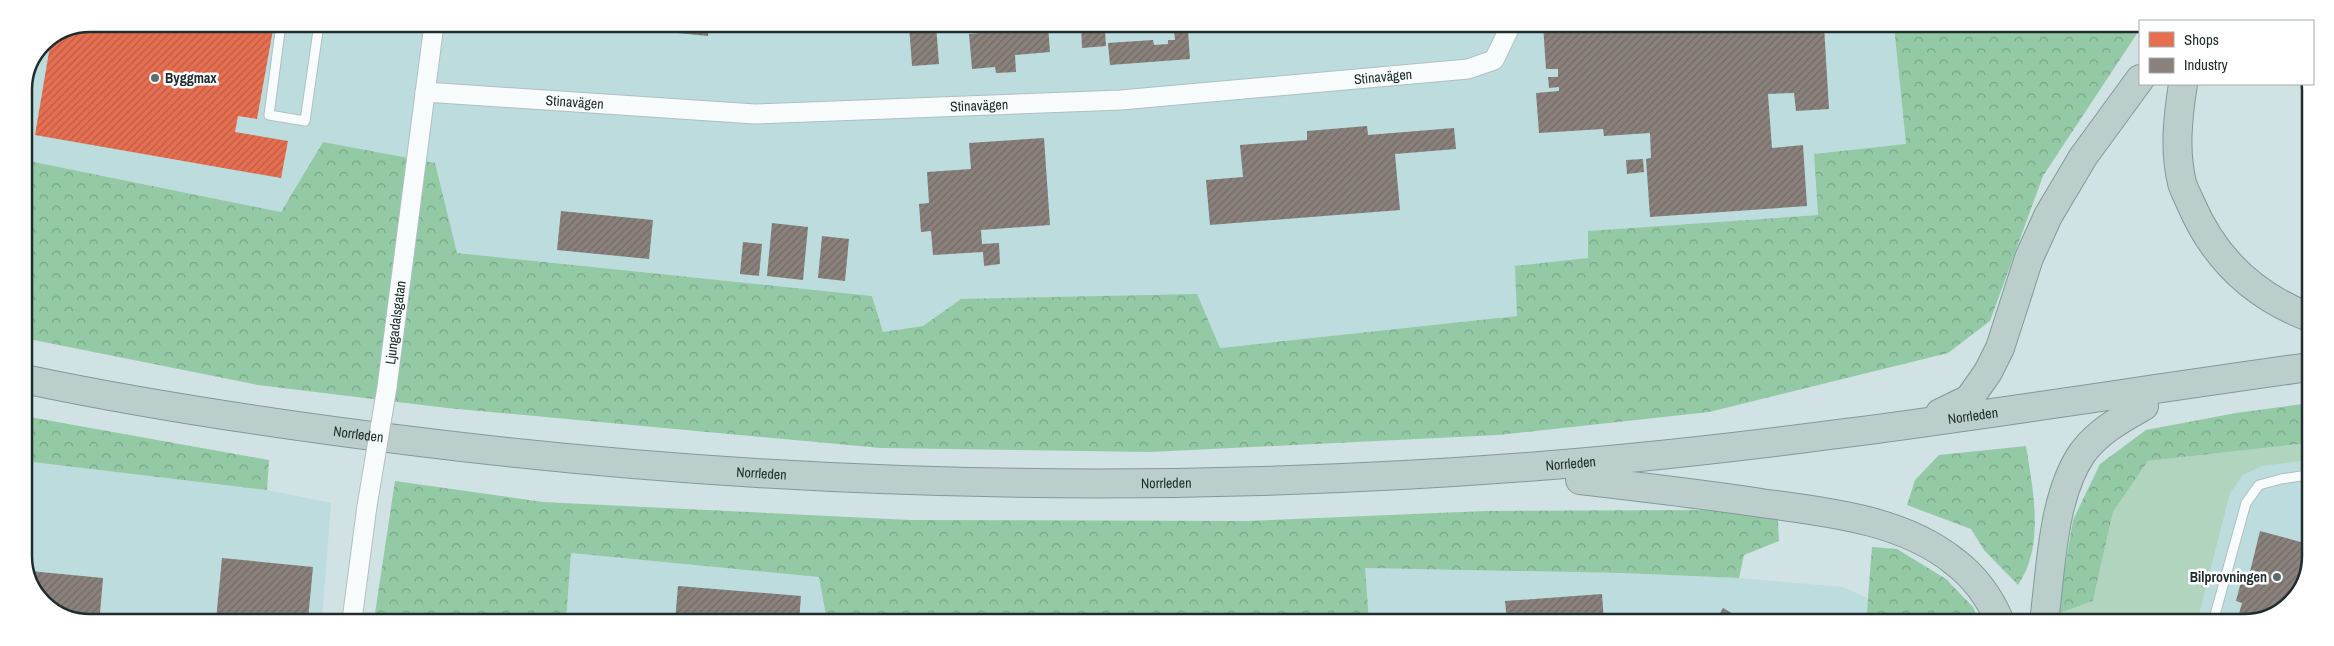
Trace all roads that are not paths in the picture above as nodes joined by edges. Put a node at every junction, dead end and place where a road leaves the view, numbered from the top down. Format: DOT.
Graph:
graph roads {
  1 [pos="280,32"];
  2 [pos="319,32"];
  3 [pos="433,32"];
  4 [pos="1508,32"];
  5 [pos="2139,80"];
  6 [pos="2184,85"];
  7 [pos="425,92"];
  8 [pos="2301,314"];
  9 [pos="2302,368"];
  10 [pos="33,381"];
  11 [pos="2302,385"];
  12 [pos="33,398"];
  13 [pos="2144,406"];
  14 [pos="1921,421"];
  15 [pos="2302,476"];
  16 [pos="1580,480"];
  17 [pos="353,614"];
  18 [pos="1996,614"];
  19 [pos="2045,614"];
  20 [pos="2215,614"];
  1 -- 2 [label="lane"];
  3 -- 7 [label="street, Ljungadalsgatan"];
  4 -- 7 [label="street, Stinavägen"];
  5 -- 14 [label="highway"];
  6 -- 8 [label="highway"];
  7 -- 17 [label="street, Ljungadalsgatan, bridge"];
  9 -- 14 [label="highway, Norrleden"];
  10 -- 14 [label="highway, Norrleden"];
  11 -- 13 [label="highway, Norrleden"];
  12 -- 16 [label="highway, Norrleden"];
  13 -- 16 [label="highway, Norrleden"];
  13 -- 19 [label="highway"];
  15 -- 20 [label="lane"];
  16 -- 18 [label="highway"];
}
